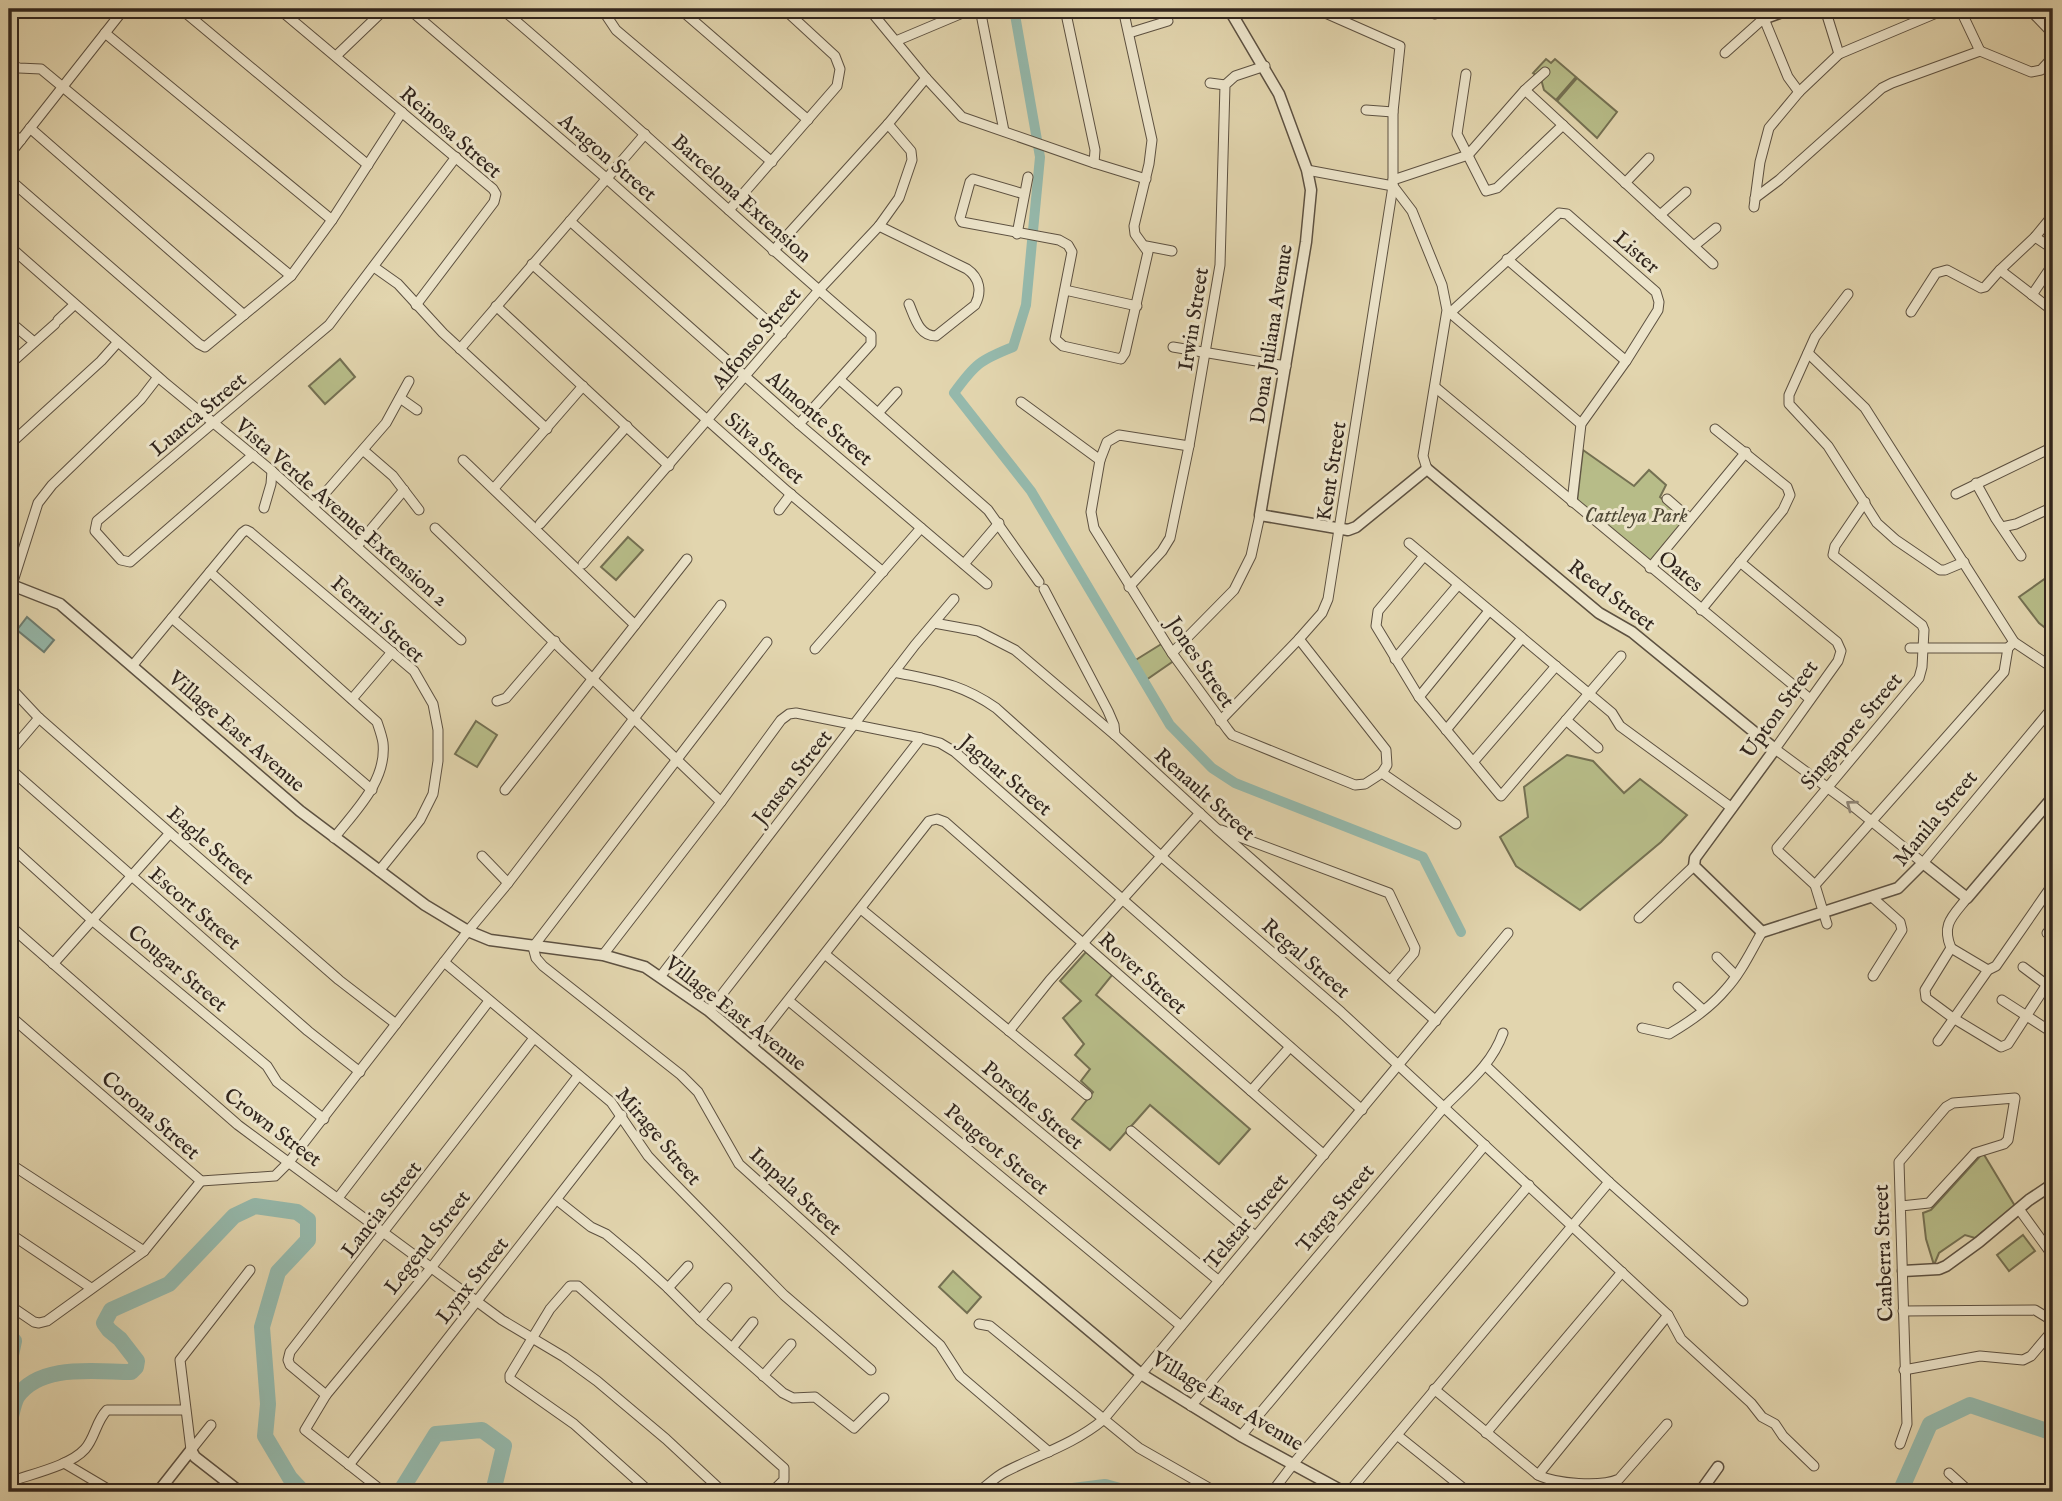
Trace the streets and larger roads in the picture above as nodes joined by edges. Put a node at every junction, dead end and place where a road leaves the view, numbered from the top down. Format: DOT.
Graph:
graph roads {
  1 [pos="124,9"];
  2 [pos="181,9"];
  3 [pos="279,9"];
  4 [pos="385,9"];
  5 [pos="410,9"];
  6 [pos="502,9"];
  7 [pos="602,9"];
  8 [pos="680,9"];
  9 [pos="784,9"];
  10 [pos="870,9"];
  11 [pos="972,9"];
  12 [pos="979,9"];
  13 [pos="1065,9"];
  14 [pos="1123,9"];
  15 [pos="1229,9"];
  16 [pos="1316,9"];
  17 [pos="1422,9"];
  18 [pos="1790,9"];
  19 [pos="1825,9"];
  20 [pos="1947,9"];
  21 [pos="1960,9"];
  22 [pos="2029,9"];
  23 [pos="1437,11"];
  24 [pos="1761,14"];
  25 [pos="1168,21"];
  26 [pos="105,33"];
  27 [pos="1129,33"];
  28 [pos="2053,34"];
  29 [pos="896,41"];
  30 [pos="1980,51"];
  31 [pos="1725,54"];
  32 [pos="1839,54"];
  33 [pos="336,57"];
  34 [pos="2053,57"];
  35 [pos="9,64"];
  36 [pos="1265,66"];
  37 [pos="1545,72"];
  38 [pos="1466,74"];
  39 [pos="926,78"];
  40 [pos="1210,83"];
  41 [pos="1225,85"];
  42 [pos="63,87"];
  43 [pos="1525,90"];
  44 [pos="1799,92"];
  45 [pos="1366,110"];
  46 [pos="402,111"];
  47 [pos="1393,112"];
  48 [pos="808,120"];
  49 [pos="888,124"];
  50 [pos="1563,125"];
  51 [pos="30,128"];
  52 [pos="1004,131"];
  53 [pos="9,132"];
  54 [pos="645,134"];
  55 [pos="21,140"];
  56 [pos="9,155"];
  57 [pos="1468,155"];
  58 [pos="456,157"];
  59 [pos="1649,158"];
  60 [pos="772,162"];
  61 [pos="1094,163"];
  62 [pos="368,165"];
  63 [pos="1307,170"];
  64 [pos="1028,177"];
  65 [pos="607,178"];
  66 [pos="1146,178"];
  67 [pos="9,179"];
  68 [pos="1393,183"];
  69 [pos="1625,183"];
  70 [pos="1686,192"];
  71 [pos="1024,194"];
  72 [pos="729,210"];
  73 [pos="1660,215"];
  74 [pos="2053,215"];
  75 [pos="332,220"];
  76 [pos="570,221"];
  77 [pos="878,226"];
  78 [pos="1716,228"];
  79 [pos="1022,235"];
  80 [pos="2035,237"];
  81 [pos="9,246"];
  82 [pos="1146,246"];
  83 [pos="1693,246"];
  84 [pos="2053,249"];
  85 [pos="774,251"];
  86 [pos="1172,251"];
  87 [pos="1507,259"];
  88 [pos="532,264"];
  89 [pos="1713,264"];
  90 [pos="2053,264"];
  91 [pos="374,267"];
  92 [pos="2000,270"];
  93 [pos="291,275"];
  94 [pos="819,290"];
  95 [pos="1065,290"];
  96 [pos="1847,294"];
  97 [pos="2032,295"];
  98 [pos="909,304"];
  99 [pos="74,305"];
  100 [pos="416,305"];
  101 [pos="496,306"];
  102 [pos="1137,306"];
  103 [pos="1449,311"];
  104 [pos="2053,311"];
  105 [pos="1911,312"];
  106 [pos="244,315"];
  107 [pos="9,321"];
  108 [pos="782,334"];
  109 [pos="34,342"];
  110 [pos="118,342"];
  111 [pos="1173,348"];
  112 [pos="460,349"];
  113 [pos="1205,353"];
  114 [pos="1808,353"];
  115 [pos="1626,361"];
  116 [pos="9,365"];
  117 [pos="1286,366"];
  118 [pos="746,376"];
  119 [pos="158,377"];
  120 [pos="840,380"];
  121 [pos="409,381"];
  122 [pos="583,386"];
  123 [pos="1435,387"];
  124 [pos="897,392"];
  125 [pos="400,398"];
  126 [pos="1021,402"];
  127 [pos="417,410"];
  128 [pos="878,413"];
  129 [pos="708,421"];
  130 [pos="214,424"];
  131 [pos="799,424"];
  132 [pos="1581,424"];
  133 [pos="627,426"];
  134 [pos="547,429"];
  135 [pos="1715,429"];
  136 [pos="9,444"];
  137 [pos="1189,446"];
  138 [pos="2053,447"];
  139 [pos="363,450"];
  140 [pos="1745,452"];
  141 [pos="253,455"];
  142 [pos="463,460"];
  143 [pos="1100,460"];
  144 [pos="669,466"];
  145 [pos="1427,469"];
  146 [pos="272,471"];
  147 [pos="1976,483"];
  148 [pos="496,486"];
  149 [pos="404,490"];
  150 [pos="791,494"];
  151 [pos="1956,494"];
  152 [pos="1667,499"];
  153 [pos="1572,502"];
  154 [pos="1865,502"];
  155 [pos="313,507"];
  156 [pos="2053,507"];
  157 [pos="264,508"];
  158 [pos="419,510"];
  159 [pos="779,510"];
  160 [pos="1260,515"];
  161 [pos="1690,519"];
  162 [pos="999,523"];
  163 [pos="540,524"];
  164 [pos="435,527"];
  165 [pos="2002,527"];
  166 [pos="921,528"];
  167 [pos="1339,529"];
  168 [pos="1409,543"];
  169 [pos="356,546"];
  170 [pos="2021,555"];
  171 [pos="1424,556"];
  172 [pos="687,559"];
  173 [pos="1740,562"];
  174 [pos="1964,562"];
  175 [pos="583,564"];
  176 [pos="964,564"];
  177 [pos="1650,568"];
  178 [pos="210,572"];
  179 [pos="883,572"];
  180 [pos="987,584"];
  181 [pos="1458,585"];
  182 [pos="1129,587"];
  183 [pos="9,588"];
  184 [pos="954,599"];
  185 [pos="722,605"];
  186 [pos="1700,610"];
  187 [pos="1489,611"];
  188 [pos="172,618"];
  189 [pos="934,622"];
  190 [pos="635,625"];
  191 [pos="1522,638"];
  192 [pos="1299,639"];
  193 [pos="461,640"];
  194 [pos="555,641"];
  195 [pos="767,642"];
  196 [pos="2011,645"];
  197 [pos="1910,648"];
  198 [pos="1924,648"];
  199 [pos="815,649"];
  200 [pos="392,652"];
  201 [pos="1172,653"];
  202 [pos="1621,656"];
  203 [pos="1395,659"];
  204 [pos="132,665"];
  205 [pos="1556,666"];
  206 [pos="2053,668"];
  207 [pos="894,672"];
  208 [pos="592,679"];
  209 [pos="9,686"];
  210 [pos="1588,694"];
  211 [pos="1419,697"];
  212 [pos="352,699"];
  213 [pos="1810,699"];
  214 [pos="497,701"];
  215 [pos="2053,707"];
  216 [pos="39,718"];
  217 [pos="635,719"];
  218 [pos="1566,720"];
  219 [pos="1220,721"];
  220 [pos="854,725"];
  221 [pos="1446,730"];
  222 [pos="1115,735"];
  223 [pos="921,738"];
  224 [pos="1598,748"];
  225 [pos="1775,749"];
  226 [pos="9,753"];
  227 [pos="677,759"];
  228 [pos="1474,761"];
  229 [pos="9,768"];
  230 [pos="1382,773"];
  231 [pos="1827,787"];
  232 [pos="372,790"];
  233 [pos="505,790"];
  234 [pos="2053,797"];
  235 [pos="721,802"];
  236 [pos="1732,808"];
  237 [pos="1200,813"];
  238 [pos="1872,821"];
  239 [pos="1456,824"];
  240 [pos="1216,828"];
  241 [pos="170,833"];
  242 [pos="334,838"];
  243 [pos="9,845"];
  244 [pos="482,856"];
  245 [pos="1162,857"];
  246 [pos="1923,863"];
  247 [pos="1694,866"];
  248 [pos="379,871"];
  249 [pos="132,876"];
  250 [pos="508,883"];
  251 [pos="2053,884"];
  252 [pos="1815,885"];
  253 [pos="1873,898"];
  254 [pos="1967,898"];
  255 [pos="1123,900"];
  256 [pos="860,909"];
  257 [pos="1639,918"];
  258 [pos="1825,918"];
  259 [pos="93,921"];
  260 [pos="9,925"];
  261 [pos="468,931"];
  262 [pos="1762,932"];
  263 [pos="1508,933"];
  264 [pos="1085,944"];
  265 [pos="533,947"];
  266 [pos="1951,948"];
  267 [pos="603,955"];
  268 [pos="825,955"];
  269 [pos="1717,957"];
  270 [pos="444,962"];
  271 [pos="53,964"];
  272 [pos="2022,967"];
  273 [pos="1988,970"];
  274 [pos="2053,975"];
  275 [pos="1736,976"];
  276 [pos="1873,976"];
  277 [pos="660,977"];
  278 [pos="1391,980"];
  279 [pos="2047,985"];
  280 [pos="1678,988"];
  281 [pos="489,1000"];
  282 [pos="789,1000"];
  283 [pos="2002,1000"];
  284 [pos="1702,1009"];
  285 [pos="709,1011"];
  286 [pos="9,1015"];
  287 [pos="1953,1018"];
  288 [pos="2026,1018"];
  289 [pos="1436,1021"];
  290 [pos="396,1024"];
  291 [pos="1642,1028"];
  292 [pos="1009,1031"];
  293 [pos="1503,1033"];
  294 [pos="2053,1033"];
  295 [pos="534,1038"];
  296 [pos="1937,1041"];
  297 [pos="752,1046"];
  298 [pos="1290,1047"];
  299 [pos="1400,1065"];
  300 [pos="1486,1066"];
  301 [pos="360,1072"];
  302 [pos="578,1076"];
  303 [pos="1251,1091"];
  304 [pos="1087,1095"];
  305 [pos="1445,1106"];
  306 [pos="1362,1110"];
  307 [pos="622,1115"];
  308 [pos="324,1119"];
  309 [pos="1131,1131"];
  310 [pos="1485,1145"];
  311 [pos="1324,1155"];
  312 [pos="289,1162"];
  313 [pos="9,1163"];
  314 [pos="201,1181"];
  315 [pos="1609,1182"];
  316 [pos="2053,1184"];
  317 [pos="1529,1185"];
  318 [pos="338,1198"];
  319 [pos="557,1200"];
  320 [pos="1900,1206"];
  321 [pos="2019,1209"];
  322 [pos="1572,1226"];
  323 [pos="9,1233"];
  324 [pos="385,1233"];
  325 [pos="1255,1236"];
  326 [pos="144,1251"];
  327 [pos="2053,1256"];
  328 [pos="688,1266"];
  329 [pos="431,1268"];
  330 [pos="250,1270"];
  331 [pos="1903,1271"];
  332 [pos="1622,1272"];
  333 [pos="1219,1281"];
  334 [pos="91,1288"];
  335 [pos="668,1288"];
  336 [pos="727,1289"];
  337 [pos="1743,1301"];
  338 [pos="478,1302"];
  339 [pos="9,1305"];
  340 [pos="1903,1311"];
  341 [pos="1668,1315"];
  342 [pos="700,1320"];
  343 [pos="2053,1321"];
  344 [pos="753,1322"];
  345 [pos="979,1324"];
  346 [pos="1181,1326"];
  347 [pos="2053,1330"];
  348 [pos="533,1337"];
  349 [pos="791,1344"];
  350 [pos="732,1349"];
  351 [pos="871,1370"];
  352 [pos="1904,1370"];
  353 [pos="1141,1374"];
  354 [pos="763,1376"];
  355 [pos="1434,1389"];
  356 [pos="326,1395"];
  357 [pos="884,1398"];
  358 [pos="1191,1406"];
  359 [pos="185,1410"];
  360 [pos="1103,1420"];
  361 [pos="1667,1424"];
  362 [pos="211,1425"];
  363 [pos="1486,1433"];
  364 [pos="1396,1435"];
  365 [pos="1241,1436"];
  366 [pos="1900,1444"];
  367 [pos="191,1450"];
  368 [pos="1049,1452"];
  369 [pos="64,1463"];
  370 [pos="1294,1463"];
  371 [pos="349,1465"];
  372 [pos="1814,1466"];
  373 [pos="1718,1467"];
  374 [pos="1949,1474"];
  375 [pos="1538,1475"];
  376 [pos="9,1482"];
  377 [pos="381,1490"];
  378 [pos="235,1491"];
  379 [pos="113,1492"];
  380 [pos="158,1492"];
  381 [pos="650,1492"];
  382 [pos="723,1492"];
  383 [pos="772,1492"];
  384 [pos="978,1492"];
  385 [pos="1216,1492"];
  386 [pos="1272,1492"];
  387 [pos="1347,1492"];
  388 [pos="1468,1492"];
  389 [pos="1700,1492"];
  390 [pos="1970,1492"];
  1 -- 26 [label="street"];
  2 -- 62 [label="street"];
  3 -- 33 [label="street, Reinosa Street"];
  4 -- 33 [label="street"];
  5 -- 65 [label="street, Aragon Street"];
  6 -- 54 [label="street, Barcelona Extension"];
  7 -- 60 [label="street"];
  8 -- 48 [label="street"];
  9 -- 48 [label="street"];
  10 -- 29 [label="street"];
  11 -- 29 [label="street"];
  12 -- 52 [label="street"];
  13 -- 61 [label="street"];
  14 -- 27 [label="street"];
  15 -- 36 [label="street, Dona Juliana Avenue"];
  16 -- 47 [label="street, Kent Street"];
  17 -- 23 [label="street"];
  18 -- 24 [label="street"];
  19 -- 32 [label="street"];
  20 -- 32 [label="street"];
  21 -- 30 [label="street"];
  22 -- 28 [label="street"];
  24 -- 31 [label="street"];
  24 -- 44 [label="street"];
  25 -- 27 [label="street"];
  26 -- 42 [label="street"];
  26 -- 75 [label="street"];
  27 -- 66 [label="street"];
  29 -- 39 [label="street"];
  30 -- 34 [label="street"];
  30 -- 44 [label="street"];
  32 -- 44 [label="street"];
  33 -- 46 [label="street, Reinosa Street"];
  35 -- 42 [label="street"];
  36 -- 41 [label="street"];
  36 -- 63 [label="street, Dona Juliana Avenue"];
  37 -- 43 [label="street"];
  38 -- 57 [label="street"];
  39 -- 49 [label="street"];
  39 -- 52 [label="street"];
  40 -- 41 [label="street"];
  41 -- 113 [label="street, Irwin Street"];
  42 -- 51 [label="street"];
  42 -- 93 [label="street"];
  43 -- 50 [label="street"];
  43 -- 57 [label="street"];
  45 -- 47 [label="street"];
  46 -- 58 [label="street, Reinosa Street"];
  46 -- 62 [label="street"];
  47 -- 68 [label="street, Kent Street"];
  48 -- 60 [label="street"];
  49 -- 77 [label="street, Alfonso Street"];
  49 -- 85 [label="street"];
  50 -- 57 [label="street"];
  50 -- 69 [label="street"];
  51 -- 55 [label="street"];
  51 -- 106 [label="street"];
  52 -- 61 [label="street"];
  53 -- 55 [label="street"];
  54 -- 65 [label="street"];
  54 -- 72 [label="street, Barcelona Extension"];
  55 -- 56 [label="street"];
  57 -- 68 [label="street"];
  58 -- 91 [label="street, Luarca Street"];
  58 -- 100 [label="street, Reinosa Street"];
  59 -- 69 [label="street"];
  60 -- 72 [label="street"];
  61 -- 66 [label="street"];
  62 -- 75 [label="street"];
  63 -- 68 [label="street"];
  63 -- 117 [label="street, Dona Juliana Avenue"];
  64 -- 71 [label="street"];
  65 -- 76 [label="street"];
  65 -- 108 [label="street, Aragon Street"];
  66 -- 82 [label="street"];
  67 -- 106 [label="street"];
  68 -- 103 [label="street"];
  68 -- 167 [label="street, Kent Street"];
  69 -- 73 [label="street"];
  70 -- 73 [label="street"];
  71 -- 79 [label="street"];
  71 -- 79 [label="street"];
  72 -- 85 [label="street, Barcelona Extension"];
  73 -- 83 [label="street"];
  74 -- 80 [label="street"];
  75 -- 93 [label="street"];
  76 -- 88 [label="street"];
  76 -- 118 [label="street, Almonte Street"];
  77 -- 94 [label="street, Alfonso Street"];
  77 -- 98 [label="street"];
  78 -- 83 [label="street"];
  79 -- 95 [label="street"];
  80 -- 84 [label="street"];
  80 -- 92 [label="street"];
  81 -- 99 [label="street, Vista Verde Avenue Extension 2"];
  82 -- 86 [label="street"];
  82 -- 102 [label="street"];
  83 -- 89 [label="street"];
  85 -- 94 [label="street, Barcelona Extension"];
  87 -- 103 [label="street, Lister"];
  87 -- 115 [label="street"];
  87 -- 115 [label="street, Lister"];
  88 -- 101 [label="street"];
  88 -- 129 [label="street, Silva Street"];
  90 -- 97 [label="street"];
  91 -- 100 [label="street"];
  91 -- 130 [label="street, Luarca Street"];
  92 -- 97 [label="street"];
  92 -- 105 [label="street"];
  93 -- 106 [label="street"];
  94 -- 108 [label="street, Alfonso Street"];
  94 -- 120 [label="street, Barcelona Extension"];
  95 -- 102 [label="street"];
  95 -- 102 [label="street"];
  96 -- 114 [label="street"];
  97 -- 104 [label="street"];
  99 -- 109 [label="street"];
  99 -- 110 [label="street, Vista Verde Avenue Extension 2"];
  100 -- 112 [label="street"];
  101 -- 112 [label="street"];
  101 -- 122 [label="street"];
  103 -- 123 [label="street"];
  103 -- 132 [label="street"];
  107 -- 109 [label="street"];
  108 -- 118 [label="street, Alfonso Street"];
  109 -- 116 [label="street"];
  110 -- 119 [label="street, Vista Verde Avenue Extension 2"];
  110 -- 136 [label="street"];
  111 -- 113 [label="street"];
  112 -- 134 [label="street"];
  113 -- 117 [label="street"];
  113 -- 137 [label="street, Irwin Street"];
  114 -- 154 [label="street"];
  114 -- 174 [label="street"];
  115 -- 132 [label="street, Lister"];
  117 -- 160 [label="street, Dona Juliana Avenue"];
  118 -- 129 [label="street, Alfonso Street"];
  118 -- 131 [label="street, Almonte Street"];
  119 -- 130 [label="street, Vista Verde Avenue Extension 2"];
  119 -- 183 [label="street"];
  120 -- 128 [label="street"];
  120 -- 131 [label="street, Barcelona Extension"];
  121 -- 125 [label="street"];
  122 -- 133 [label="street"];
  122 -- 134 [label="street"];
  123 -- 145 [label="street"];
  123 -- 153 [label="street, Oates"];
  124 -- 128 [label="street"];
  125 -- 127 [label="street"];
  125 -- 139 [label="street"];
  126 -- 143 [label="street"];
  128 -- 162 [label="street"];
  129 -- 144 [label="street, Alfonso Street"];
  129 -- 150 [label="street, Silva Street"];
  130 -- 141 [label="street, Vista Verde Avenue Extension 2"];
  130 -- 141 [label="street, Luarca Street"];
  131 -- 166 [label="street, Almonte Street"];
  132 -- 153 [label="street, Lister"];
  133 -- 144 [label="street"];
  133 -- 163 [label="street"];
  134 -- 148 [label="street"];
  135 -- 140 [label="street"];
  137 -- 143 [label="street"];
  137 -- 182 [label="street, Irwin Street"];
  138 -- 147 [label="street"];
  139 -- 149 [label="street"];
  139 -- 155 [label="street"];
  140 -- 161 [label="street"];
  140 -- 173 [label="street"];
  141 -- 146 [label="street, Vista Verde Avenue Extension 2"];
  142 -- 190 [label="street"];
  143 -- 182 [label="street, Jones Street"];
  144 -- 175 [label="street, Alfonso Street"];
  145 -- 167 [label="street"];
  145 -- 225 [label="street, Reed Street"];
  146 -- 155 [label="street, Vista Verde Avenue Extension 2"];
  146 -- 157 [label="street"];
  147 -- 151 [label="street"];
  147 -- 165 [label="street"];
  149 -- 158 [label="street"];
  149 -- 169 [label="street"];
  150 -- 159 [label="street"];
  150 -- 179 [label="street, Silva Street"];
  152 -- 161 [label="street"];
  153 -- 177 [label="street, Oates"];
  154 -- 174 [label="street"];
  154 -- 198 [label="street"];
  155 -- 169 [label="street, Vista Verde Avenue Extension 2"];
  156 -- 165 [label="street"];
  160 -- 167 [label="street"];
  160 -- 201 [label="street, Dona Juliana Avenue"];
  161 -- 177 [label="street"];
  162 -- 176 [label="street"];
  162 -- 222 [label="street"];
  164 -- 194 [label="street"];
  165 -- 170 [label="street"];
  166 -- 176 [label="street, Almonte Street"];
  166 -- 179 [label="street"];
  167 -- 192 [label="street, Kent Street"];
  168 -- 171 [label="street"];
  169 -- 193 [label="street, Vista Verde Avenue Extension 2"];
  171 -- 181 [label="street"];
  171 -- 203 [label="street"];
  172 -- 190 [label="street"];
  173 -- 186 [label="street"];
  173 -- 213 [label="street, Upton Street"];
  174 -- 196 [label="street"];
  176 -- 180 [label="street, Almonte Street"];
  177 -- 186 [label="street, Oates"];
  178 -- 188 [label="street"];
  178 -- 200 [label="street, Ferrari Street"];
  178 -- 212 [label="street"];
  179 -- 199 [label="street"];
  181 -- 187 [label="street"];
  181 -- 203 [label="street"];
  182 -- 201 [label="street, Jones Street"];
  183 -- 204 [label="street, Village East Avenue"];
  184 -- 189 [label="street, Jensen Street"];
  185 -- 217 [label="street, Corona Street"];
  186 -- 213 [label="street, Oates"];
  187 -- 191 [label="street"];
  187 -- 211 [label="street"];
  188 -- 204 [label="street"];
  188 -- 232 [label="street"];
  189 -- 207 [label="street, Jensen Street"];
  189 -- 222 [label="street, Renault Street"];
  190 -- 208 [label="street"];
  191 -- 205 [label="street"];
  191 -- 221 [label="street"];
  192 -- 219 [label="street, Kent Street"];
  192 -- 230 [label="street"];
  194 -- 208 [label="street"];
  194 -- 214 [label="street"];
  195 -- 227 [label="street"];
  196 -- 198 [label="street"];
  196 -- 206 [label="street"];
  196 -- 238 [label="street"];
  197 -- 198 [label="street"];
  198 -- 231 [label="street, Singapore Street"];
  200 -- 212 [label="street"];
  200 -- 248 [label="street, Ferrari Street"];
  201 -- 219 [label="street, Jones Street"];
  202 -- 210 [label="street"];
  203 -- 211 [label="street"];
  204 -- 242 [label="street, Village East Avenue"];
  205 -- 210 [label="street"];
  205 -- 228 [label="street"];
  207 -- 220 [label="street, Jensen Street"];
  207 -- 245 [label="street, Regal Street"];
  208 -- 217 [label="street"];
  208 -- 233 [label="street"];
  209 -- 216 [label="street, Eagle Street"];
  210 -- 218 [label="street"];
  210 -- 236 [label="street"];
  211 -- 221 [label="street"];
  212 -- 232 [label="street"];
  213 -- 225 [label="street, Upton Street"];
  215 -- 246 [label="street, Manila Street"];
  216 -- 226 [label="street"];
  216 -- 241 [label="street, Eagle Street"];
  217 -- 227 [label="street"];
  217 -- 250 [label="street, Corona Street"];
  218 -- 224 [label="street"];
  218 -- 228 [label="street"];
  219 -- 230 [label="street, Jones Street"];
  220 -- 223 [label="street, Jaguar Street"];
  220 -- 235 [label="street, Jaguar Street"];
  220 -- 277 [label="street, Jensen Street"];
  221 -- 228 [label="street"];
  222 -- 237 [label="street, Renault Street"];
  223 -- 255 [label="street, Jaguar Street"];
  223 -- 285 [label="street"];
  225 -- 231 [label="street"];
  225 -- 236 [label="street, Upton Street"];
  227 -- 235 [label="street"];
  227 -- 265 [label="street"];
  229 -- 249 [label="street, Escort Street"];
  230 -- 239 [label="street"];
  238 -- 231 [label="street, one-way"];
  231 -- 252 [label="street, Singapore Street"];
  232 -- 242 [label="street"];
  234 -- 254 [label="street"];
  235 -- 267 [label="street, Jaguar Street"];
  236 -- 247 [label="street, Upton Street"];
  237 -- 240 [label="street, Renault Street"];
  237 -- 245 [label="street"];
  238 -- 246 [label="street"];
  238 -- 252 [label="street"];
  240 -- 278 [label="street, Renault Street"];
  240 -- 278 [label="street"];
  241 -- 249 [label="street"];
  241 -- 290 [label="street, Eagle Street"];
  242 -- 248 [label="street, Village East Avenue"];
  243 -- 259 [label="street, Cougar Street"];
  244 -- 250 [label="street"];
  245 -- 255 [label="street"];
  245 -- 299 [label="street, Regal Street"];
  246 -- 253 [label="street, Manila Street"];
  246 -- 254 [label="street"];
  247 -- 257 [label="street"];
  247 -- 262 [label="street"];
  248 -- 261 [label="street, Village East Avenue"];
  249 -- 259 [label="street"];
  249 -- 301 [label="street, Escort Street"];
  250 -- 261 [label="street, Corona Street"];
  251 -- 273 [label="street"];
  252 -- 258 [label="street, Singapore Street"];
  253 -- 258 [label="street, Manila Street"];
  253 -- 276 [label="street"];
  254 -- 266 [label="street"];
  255 -- 264 [label="street"];
  255 -- 298 [label="street, Jaguar Street"];
  256 -- 264 [label="street, Rover Street"];
  256 -- 268 [label="street"];
  256 -- 292 [label="street"];
  258 -- 262 [label="street, Manila Street"];
  259 -- 271 [label="street"];
  259 -- 308 [label="street, Cougar Street"];
  260 -- 271 [label="street, Crown Street"];
  261 -- 265 [label="street, Village East Avenue"];
  261 -- 270 [label="street, Corona Street"];
  262 -- 275 [label="street"];
  263 -- 289 [label="street, Telstar Street"];
  264 -- 292 [label="street"];
  264 -- 303 [label="street, Rover Street"];
  265 -- 267 [label="street, Village East Avenue"];
  265 -- 368 [label="street, Impala Street"];
  266 -- 273 [label="street"];
  266 -- 287 [label="street"];
  267 -- 277 [label="street, Village East Avenue"];
  268 -- 282 [label="street"];
  268 -- 333 [label="street, Porsche Street"];
  269 -- 275 [label="street"];
  270 -- 281 [label="street, Mirage Street"];
  270 -- 290 [label="street, Corona Street"];
  271 -- 312 [label="street, Crown Street"];
  272 -- 279 [label="street"];
  273 -- 287 [label="street"];
  274 -- 279 [label="street"];
  275 -- 284 [label="street"];
  277 -- 285 [label="street, Village East Avenue"];
  278 -- 289 [label="street, Renault Street"];
  279 -- 288 [label="street"];
  280 -- 284 [label="street"];
  281 -- 295 [label="street, Mirage Street"];
  281 -- 318 [label="street"];
  282 -- 297 [label="street"];
  282 -- 346 [label="street, Peugeot Street"];
  283 -- 288 [label="street"];
  284 -- 291 [label="street"];
  285 -- 297 [label="street, Village East Avenue"];
  286 -- 314 [label="street, Corona Street"];
  287 -- 288 [label="street"];
  287 -- 296 [label="street"];
  288 -- 294 [label="street"];
  289 -- 299 [label="street, Telstar Street"];
  290 -- 301 [label="street, Corona Street"];
  292 -- 304 [label="street"];
  293 -- 300 [label="street, Targa Street"];
  295 -- 302 [label="street, Mirage Street"];
  295 -- 324 [label="street, Lancia Street"];
  297 -- 353 [label="street, Village East Avenue"];
  298 -- 303 [label="street"];
  298 -- 306 [label="street, Jaguar Street"];
  299 -- 305 [label="street, Regal Street"];
  299 -- 306 [label="street, Telstar Street"];
  300 -- 305 [label="street, Targa Street"];
  300 -- 315 [label="street"];
  301 -- 308 [label="street, Corona Street"];
  302 -- 307 [label="street, Mirage Street"];
  302 -- 329 [label="street, Legend Street"];
  303 -- 311 [label="street, Rover Street"];
  305 -- 310 [label="street, Regal Street"];
  305 -- 358 [label="street, Targa Street"];
  306 -- 311 [label="street, Telstar Street"];
  307 -- 319 [label="street, Lynx Street"];
  307 -- 351 [label="street, Mirage Street"];
  308 -- 312 [label="street, Corona Street"];
  309 -- 325 [label="street"];
  310 -- 317 [label="street, Regal Street"];
  310 -- 365 [label="street"];
  311 -- 325 [label="street, Telstar Street"];
  312 -- 314 [label="street, Corona Street"];
  312 -- 318 [label="street, Crown Street"];
  313 -- 326 [label="street"];
  314 -- 326 [label="street"];
  315 -- 322 [label="street"];
  315 -- 337 [label="street"];
  316 -- 321 [label="street"];
  317 -- 322 [label="street, Regal Street"];
  317 -- 370 [label="street"];
  318 -- 324 [label="street, Crown Street"];
  319 -- 335 [label="street"];
  319 -- 338 [label="street, Lynx Street"];
  320 -- 320 [label="street, Canberra Street"];
  320 -- 331 [label="street, Canberra Street"];
  321 -- 327 [label="street"];
  321 -- 331 [label="street"];
  322 -- 332 [label="street, Regal Street"];
  322 -- 355 [label="street"];
  323 -- 334 [label="street"];
  324 -- 329 [label="street, Crown Street"];
  324 -- 356 [label="street, Lancia Street"];
  325 -- 333 [label="street, Telstar Street"];
  326 -- 334 [label="street"];
  328 -- 335 [label="street"];
  329 -- 338 [label="street, Crown Street"];
  329 -- 356 [label="street, Legend Street"];
  330 -- 359 [label="street"];
  331 -- 340 [label="street, Canberra Street"];
  332 -- 341 [label="street, Regal Street"];
  332 -- 363 [label="street"];
  333 -- 346 [label="street, Telstar Street"];
  334 -- 339 [label="street"];
  335 -- 342 [label="street"];
  336 -- 342 [label="street"];
  338 -- 348 [label="street, Crown Street"];
  338 -- 371 [label="street, Lynx Street"];
  340 -- 343 [label="street"];
  340 -- 352 [label="street, Canberra Street"];
  341 -- 372 [label="street, Regal Street"];
  341 -- 375 [label="street"];
  342 -- 350 [label="street"];
  344 -- 350 [label="street"];
  345 -- 360 [label="street"];
  346 -- 353 [label="street, Telstar Street"];
  347 -- 352 [label="street"];
  348 -- 381 [label="street"];
  348 -- 382 [label="street, Crown Street"];
  348 -- 383 [label="street"];
  349 -- 354 [label="street"];
  350 -- 354 [label="street"];
  352 -- 366 [label="street, Canberra Street"];
  353 -- 358 [label="street, Village East Avenue"];
  353 -- 360 [label="street, Telstar Street"];
  354 -- 357 [label="street"];
  355 -- 363 [label="street"];
  355 -- 364 [label="street"];
  356 -- 371 [label="street, Legend Street"];
  358 -- 365 [label="street, Village East Avenue"];
  359 -- 367 [label="street"];
  359 -- 369 [label="street"];
  360 -- 368 [label="street, Telstar Street"];
  360 -- 385 [label="street"];
  361 -- 375 [label="street"];
  362 -- 367 [label="street"];
  363 -- 375 [label="street"];
  364 -- 387 [label="street"];
  364 -- 388 [label="street"];
  365 -- 370 [label="street, Village East Avenue"];
  367 -- 378 [label="street"];
  367 -- 380 [label="street"];
  368 -- 384 [label="street, Telstar Street"];
  369 -- 376 [label="street"];
  369 -- 379 [label="street"];
  370 -- 386 [label="street"];
  370 -- 387 [label="street, Village East Avenue"];
  371 -- 377 [label="street"];
  373 -- 389 [label="street"];
  374 -- 390 [label="street"];
}
